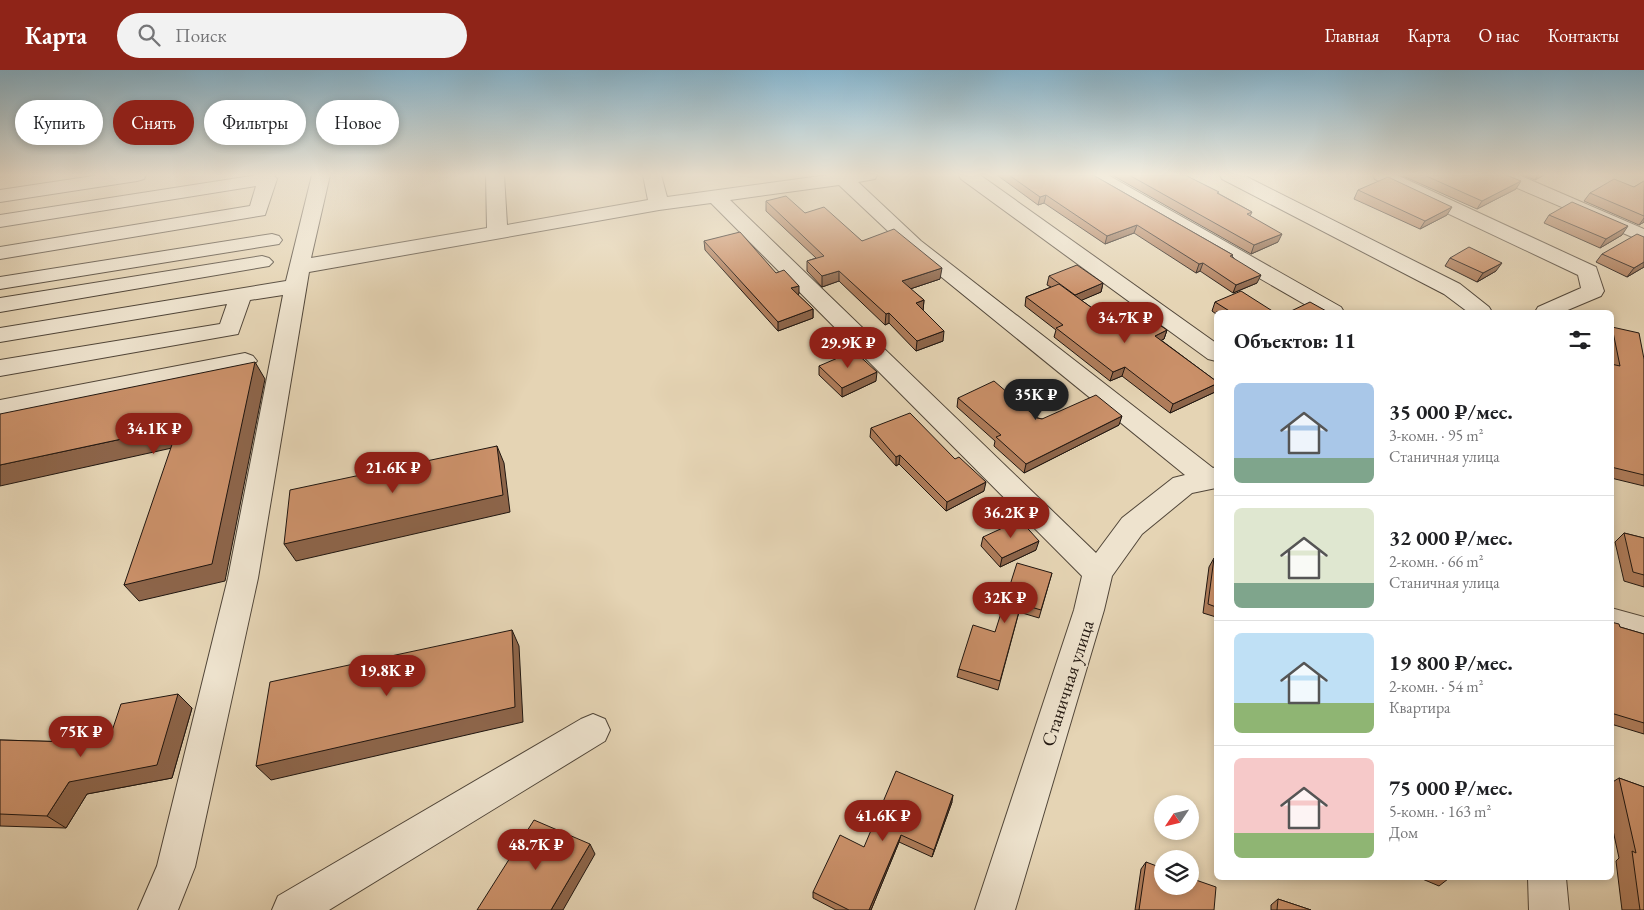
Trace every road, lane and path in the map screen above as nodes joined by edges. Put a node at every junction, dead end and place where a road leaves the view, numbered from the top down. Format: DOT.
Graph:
graph roads {
  1 [pos="42,214"];
  2 [pos="238,214"];
  3 [pos="312,214"];
  4 [pos="496,214"];
  5 [pos="598,214"];
  6 [pos="733,214"];
  7 [pos="881,214"];
  8 [pos="1022,214"];
  9 [pos="1163,214"];
  10 [pos="1306,214"];
  11 [pos="1465,214"];
  12 [pos="1594,214"];
  13 [pos="0,221"];
  14 [pos="497,231"];
  15 [pos="1644,236"];
  16 [pos="272,240"];
  17 [pos="0,253"];
  18 [pos="262,262"];
  19 [pos="297,276"];
  20 [pos="0,282"];
  21 [pos="241,296"];
  22 [pos="0,305"];
  23 [pos="1330,310"];
  24 [pos="1479,310"];
  25 [pos="1550,310"];
  26 [pos="0,335"];
  27 [pos="1214,353"];
  28 [pos="245,361"];
  29 [pos="0,368"];
  30 [pos="0,408"];
  31 [pos="1206,484"];
  32 [pos="1098,573"];
  33 [pos="1614,622"];
  34 [pos="1644,630"];
  35 [pos="593,730"];
  36 [pos="1546,880"];
  37 [pos="158,910"];
  38 [pos="292,910"];
  39 [pos="995,910"];
  40 [pos="1549,910"];
  1 -- 13 [label="street"];
  2 -- 17 [label="street"];
  3 -- 19 [label="street"];
  4 -- 14 [label="street"];
  5 -- 14 [label="street"];
  6 -- 32 [label="street"];
  7 -- 31 [label="street"];
  8 -- 27 [label="street"];
  9 -- 23 [label="street"];
  10 -- 24 [label="street"];
  11 -- 25 [label="street"];
  12 -- 15 [label="street"];
  14 -- 19 [label="street"];
  16 -- 20 [label="street"];
  18 -- 22 [label="street"];
  19 -- 21 [label="street"];
  19 -- 37 [label="street"];
  21 -- 26 [label="street"];
  21 -- 29 [label="street"];
  28 -- 30 [label="street"];
  31 -- 32 [label="street, Станичная улица"];
  32 -- 39 [label="street, Станичная улица"];
  33 -- 34 [label="street"];
  35 -- 38 [label="street"];
  36 -- 40 [label="street"];
}
